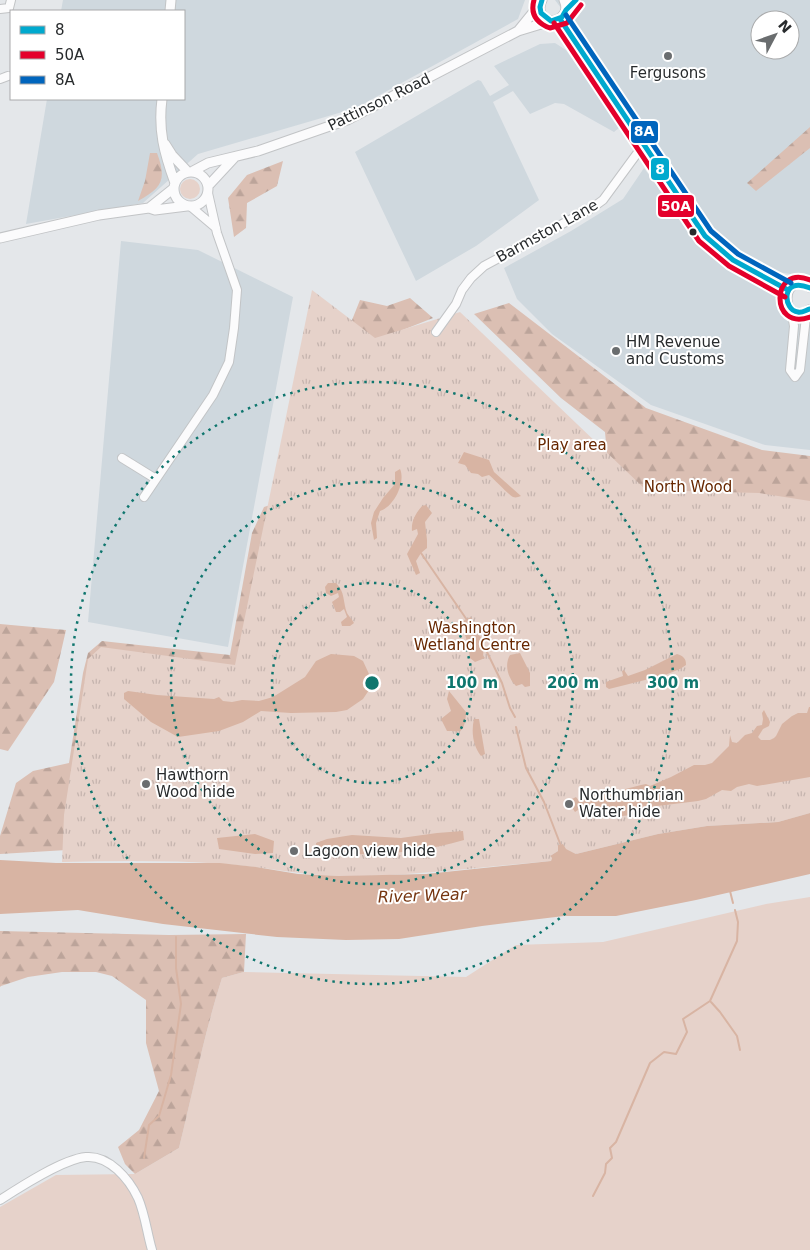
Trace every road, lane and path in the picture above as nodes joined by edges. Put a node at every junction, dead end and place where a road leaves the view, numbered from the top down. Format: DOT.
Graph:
graph roads {
  1 [pos="564,0"];
  2 [pos="576,0"];
  3 [pos="541,1"];
  4 [pos="10,8"];
  5 [pos="0,9"];
  6 [pos="566,10"];
  7 [pos="555,20"];
  8 [pos="518,31"];
  9 [pos="162,100"];
  10 [pos="163,142"];
  11 [pos="644,144"];
  12 [pos="234,158"];
  13 [pos="190,172"];
  14 [pos="174,186"];
  15 [pos="208,189"];
  16 [pos="189,206"];
  17 [pos="149,208"];
  18 [pos="216,228"];
  19 [pos="0,238"];
  20 [pos="810,288"];
  21 [pos="788,290"];
  22 [pos="791,309"];
  23 [pos="809,309"];
  24 [pos="436,332"];
  25 [pos="122,458"];
  26 [pos="156,479"];
  27 [pos="144,497"];
  28 [pos="0,1200"];
  29 [pos="152,1250"];
  1 -- 6 [label="street"];
  2 -- 6 [label="street"];
  3 -- 7 [label="street"];
  3 -- 8 [label="street, Pattinson Road"];
  4 -- 5 [label="street"];
  6 -- 7 [label="street"];
  7 -- 8 [label="street, Pattinson Road"];
  7 -- 11 [label="street"];
  8 -- 12 [label="street, Pattinson Road"];
  9 -- 10 [label="street"];
  10 -- 13 [label="street"];
  10 -- 14 [label="street"];
  11 -- 21 [label="street"];
  11 -- 24 [label="street, Barmston Lane"];
  12 -- 13 [label="street, Pattinson Road"];
  12 -- 15 [label="street"];
  13 -- 14 [label="street"];
  13 -- 15 [label="street"];
  14 -- 16 [label="street"];
  14 -- 17 [label="street"];
  15 -- 16 [label="street"];
  15 -- 18 [label="street"];
  16 -- 17 [label="street"];
  16 -- 18 [label="street"];
  17 -- 19 [label="street"];
  18 -- 26 [label="street"];
  20 -- 21 [label="street"];
  21 -- 22 [label="street"];
  22 -- 23 [label="street"];
  22 -- 23 [label="street"];
  25 -- 26 [label="street"];
  26 -- 27 [label="street"];
  28 -- 29 [label="street"];
}
